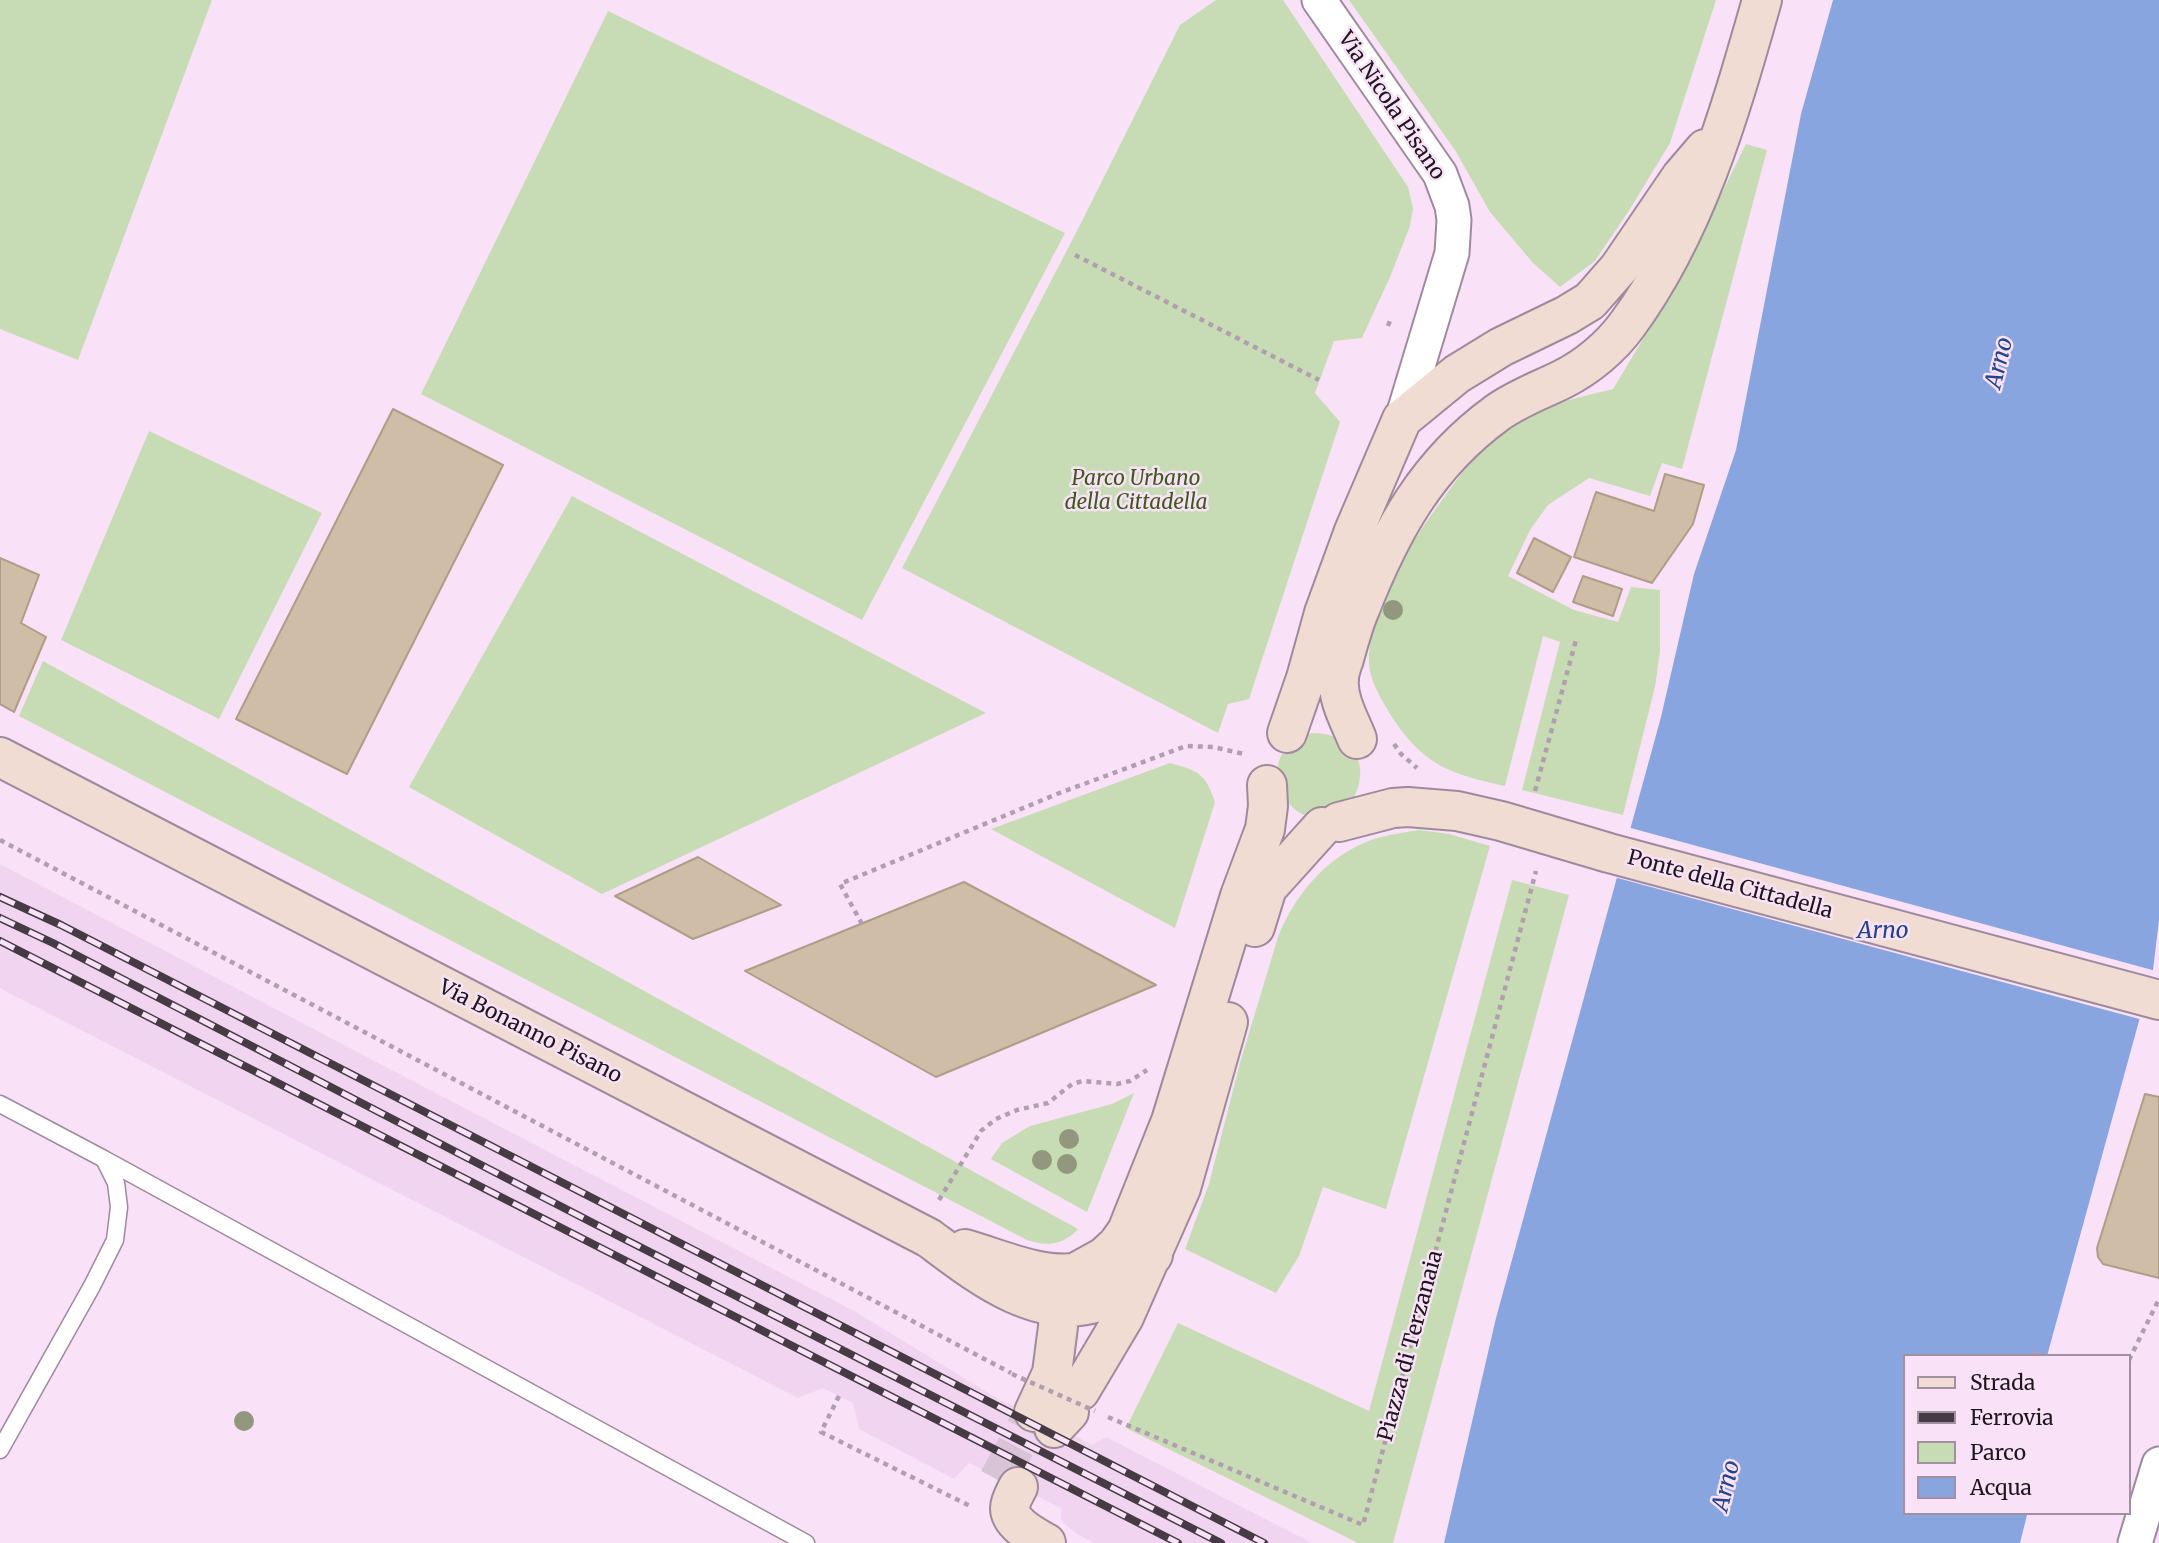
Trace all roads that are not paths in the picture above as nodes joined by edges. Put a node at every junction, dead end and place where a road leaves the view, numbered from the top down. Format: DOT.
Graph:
graph roads {
  1 [pos="1319,0"];
  2 [pos="1762,0"];
  3 [pos="1722,129"];
  4 [pos="1402,419"];
  5 [pos="1287,733"];
  6 [pos="0,757"];
  7 [pos="1366,762"];
  8 [pos="1254,768"];
  9 [pos="1331,824"];
  10 [pos="2159,1000"];
  11 [pos="0,1104"];
  12 [pos="104,1159"];
  13 [pos="1153,1255"];
  14 [pos="1073,1294"];
  15 [pos="0,1450"];
  16 [pos="2159,1464"];
  17 [pos="1010,1495"];
  18 [pos="806,1543"];
  19 [pos="1046,1543"];
  20 [pos="2135,1543"];
  1 -- 4 [label="street, Via Nicola Pisano"];
  2 -- 3 [label="main road"];
  3 -- 4 [label="main road"];
  3 -- 7 [label="main road"];
  4 -- 5 [label="main road"];
  5 -- 7 [label="main road"];
  5 -- 8 [label="main road"];
  6 -- 14 [label="main road, Via Bonanno Pisano"];
  7 -- 9 [label="main road"];
  8 -- 9 [label="main road"];
  8 -- 14 [label="main road"];
  9 -- 10 [label="main road, Ponte della Cittadella"];
  9 -- 13 [label="main road"];
  11 -- 12 [label="lane"];
  12 -- 15 [label="lane"];
  12 -- 18 [label="lane"];
  13 -- 14 [label="main road"];
  13 -- 14 [label="main road"];
  16 -- 20 [label="street"];
  17 -- 19 [label="main road"];
}
